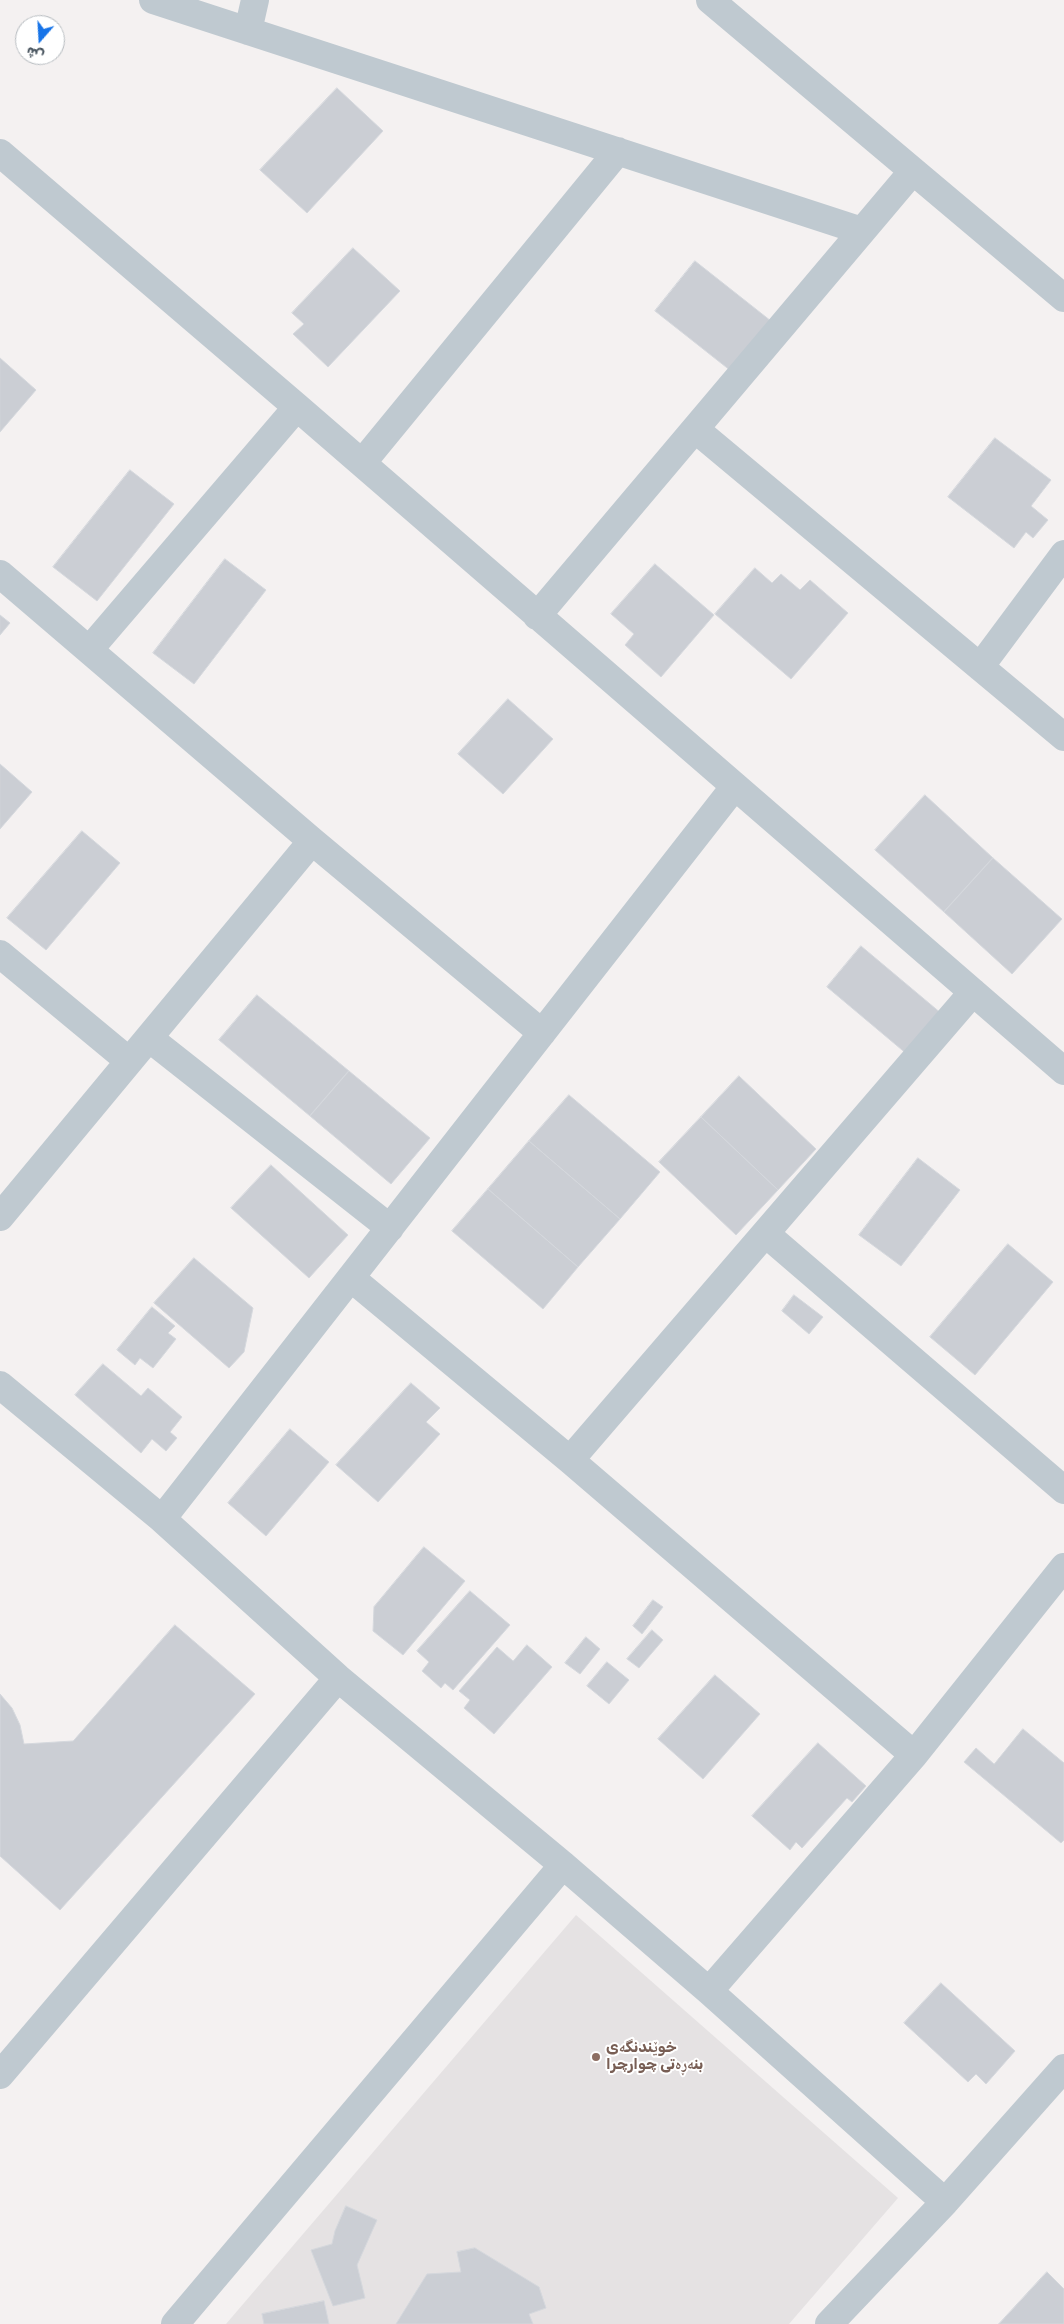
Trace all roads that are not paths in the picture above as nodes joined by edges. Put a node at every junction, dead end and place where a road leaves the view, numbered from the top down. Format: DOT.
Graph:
graph roads {
  1 [pos="153,0"];
  2 [pos="255,0"];
  3 [pos="710,0"];
  4 [pos="248,31"];
  5 [pos="618,151"];
  6 [pos="0,154"];
  7 [pos="912,172"];
  8 [pos="862,231"];
  9 [pos="1064,298"];
  10 [pos="297,407"];
  11 [pos="695,429"];
  12 [pos="362,463"];
  13 [pos="1064,554"];
  14 [pos="0,574"];
  15 [pos="537,616"];
  16 [pos="89,650"];
  17 [pos="980,667"];
  18 [pos="1064,737"];
  19 [pos="735,786"];
  20 [pos="312,841"];
  21 [pos="0,954"];
  22 [pos="973,992"];
  23 [pos="542,1033"];
  24 [pos="149,1038"];
  25 [pos="130,1061"];
  26 [pos="1064,1070"];
  27 [pos="0,1217"];
  28 [pos="390,1228"];
  29 [pos="766,1234"];
  30 [pos="351,1278"];
  31 [pos="0,1385"];
  32 [pos="570,1460"];
  33 [pos="1064,1490"];
  34 [pos="162,1519"];
  35 [pos="1064,1568"];
  36 [pos="338,1678"];
  37 [pos="914,1755"];
  38 [pos="563,1865"];
  39 [pos="709,1991"];
  40 [pos="0,2075"];
  41 [pos="1060,2080"];
  42 [pos="945,2202"];
  43 [pos="840,2320"];
  44 [pos="175,2324"];
  1 -- 4 [label="street"];
  2 -- 4 [label="street"];
  3 -- 7 [label="street"];
  4 -- 5 [label="street"];
  5 -- 8 [label="street"];
  5 -- 12 [label="street"];
  6 -- 10 [label="street"];
  7 -- 8 [label="street"];
  7 -- 9 [label="street"];
  8 -- 11 [label="street"];
  10 -- 12 [label="street"];
  10 -- 16 [label="street"];
  11 -- 15 [label="street"];
  11 -- 17 [label="street"];
  12 -- 15 [label="street"];
  13 -- 17 [label="street"];
  14 -- 16 [label="street"];
  15 -- 19 [label="street"];
  16 -- 20 [label="street"];
  17 -- 18 [label="street"];
  19 -- 22 [label="street"];
  19 -- 23 [label="street"];
  20 -- 23 [label="street"];
  20 -- 24 [label="street"];
  21 -- 25 [label="street"];
  22 -- 26 [label="street"];
  22 -- 29 [label="street"];
  23 -- 28 [label="street"];
  24 -- 25 [label="street"];
  24 -- 28 [label="street"];
  25 -- 27 [label="street"];
  28 -- 30 [label="street"];
  29 -- 32 [label="street"];
  29 -- 33 [label="street"];
  30 -- 32 [label="street"];
  30 -- 34 [label="street"];
  31 -- 34 [label="street"];
  32 -- 37 [label="street"];
  34 -- 36 [label="street"];
  35 -- 37 [label="street"];
  36 -- 38 [label="street"];
  36 -- 40 [label="street"];
  37 -- 39 [label="street"];
  38 -- 39 [label="street"];
  38 -- 44 [label="street"];
  39 -- 42 [label="street"];
  41 -- 42 [label="street"];
  42 -- 43 [label="street"];
}
